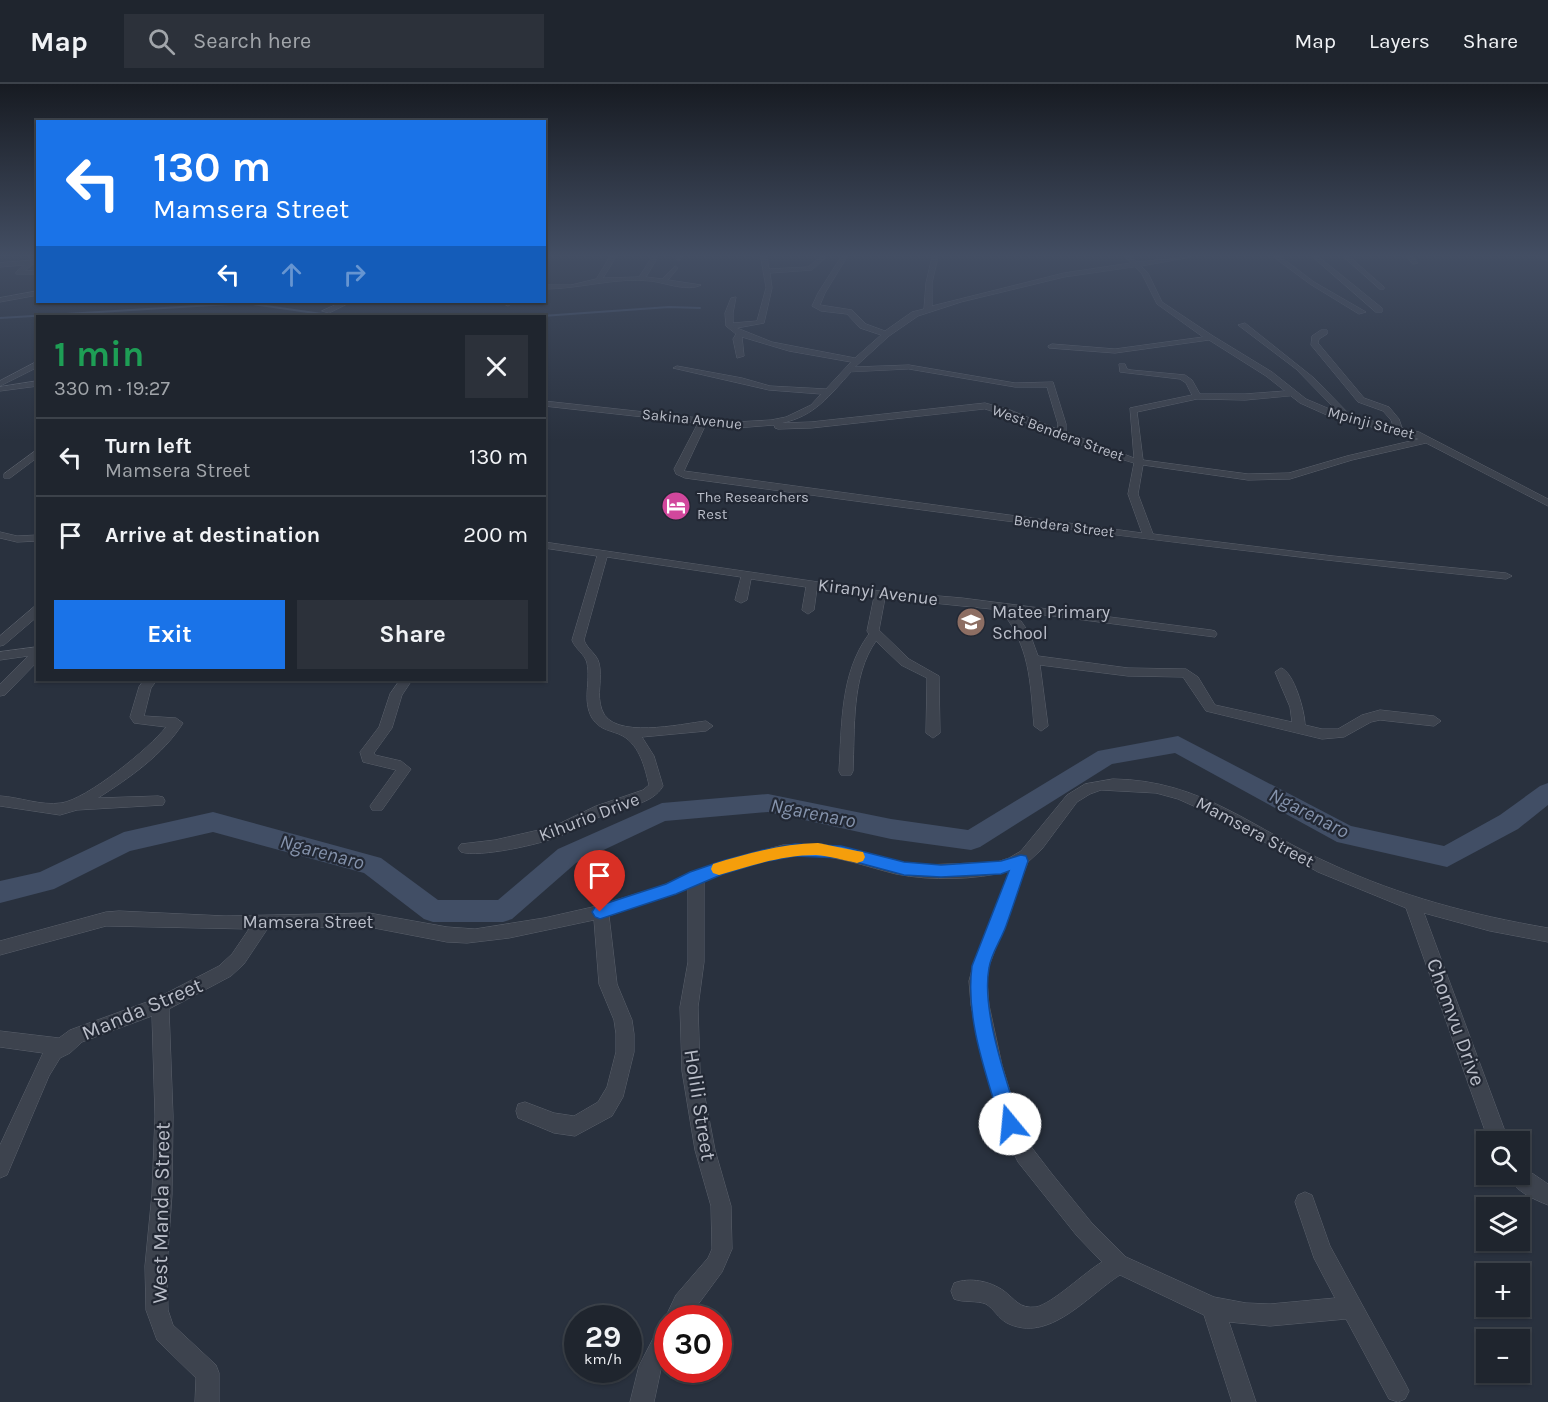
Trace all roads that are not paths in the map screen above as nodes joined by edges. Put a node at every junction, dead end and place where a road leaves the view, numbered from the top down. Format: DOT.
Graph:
graph roads {
  1 [pos="729,319"];
  2 [pos="761,319"];
  3 [pos="856,319"];
  4 [pos="908,319"];
  5 [pos="1182,319"];
  6 [pos="1242,325"];
  7 [pos="730,326"];
  8 [pos="1323,332"];
  9 [pos="739,334"];
  10 [pos="886,334"];
  11 [pos="1210,338"];
  12 [pos="1052,346"];
  13 [pos="740,356"];
  14 [pos="857,361"];
  15 [pos="36,364"];
  16 [pos="1122,366"];
  17 [pos="677,368"];
  18 [pos="847,370"];
  19 [pos="36,383"];
  20 [pos="0,384"];
  21 [pos="0,389"];
  22 [pos="827,392"];
  23 [pos="1291,393"];
  24 [pos="1197,396"];
  25 [pos="546,403"];
  26 [pos="1348,418"];
  27 [pos="703,422"];
  28 [pos="755,425"];
  29 [pos="1398,428"];
  30 [pos="1061,433"];
  31 [pos="1428,440"];
  32 [pos="36,454"];
  33 [pos="1140,462"];
  34 [pos="7,476"];
  35 [pos="1548,503"];
  36 [pos="0,535"];
  37 [pos="1149,537"];
  38 [pos="36,538"];
  39 [pos="546,545"];
  40 [pos="603,553"];
  41 [pos="747,574"];
  42 [pos="1506,576"];
  43 [pos="812,584"];
  44 [pos="880,594"];
  45 [pos="741,600"];
  46 [pos="1006,609"];
  47 [pos="808,610"];
  48 [pos="36,612"];
  49 [pos="1211,634"];
  50 [pos="874,635"];
  51 [pos="0,642"];
  52 [pos="36,652"];
  53 [pos="36,654"];
  54 [pos="0,656"];
  55 [pos="1034,660"];
  56 [pos="1281,672"];
  57 [pos="150,681"];
  58 [pos="405,681"];
  59 [pos="0,692"];
  60 [pos="1434,721"];
  61 [pos="706,726"];
  62 [pos="1041,726"];
  63 [pos="1298,729"];
  64 [pos="933,733"];
  65 [pos="630,734"];
  66 [pos="846,771"];
  67 [pos="0,801"];
  68 [pos="158,801"];
  69 [pos="77,804"];
  70 [pos="376,806"];
  71 [pos="466,848"];
  72 [pos="1021,861"];
  73 [pos="696,877"];
  74 [pos="1412,902"];
  75 [pos="600,912"];
  76 [pos="264,921"];
  77 [pos="1548,936"];
  78 [pos="0,948"];
  79 [pos="160,1005"];
  80 [pos="0,1039"];
  81 [pos="64,1047"];
  82 [pos="525,1111"];
  83 [pos="1495,1131"];
  84 [pos="0,1168"];
  85 [pos="1530,1185"];
  86 [pos="1548,1195"];
  87 [pos="1305,1203"];
  88 [pos="1119,1264"];
  89 [pos="962,1291"];
  90 [pos="683,1305"];
  91 [pos="1353,1307"];
  92 [pos="1213,1308"];
  93 [pos="654,1359"];
  94 [pos="1397,1391"];
  95 [pos="207,1402"];
  96 [pos="642,1402"];
  97 [pos="1244,1402"];
  1 -- 7 [label="street"];
  2 -- 7 [label="street"];
  3 -- 10 [label="street"];
  4 -- 10 [label="street, Sakina Avenue"];
  5 -- 11 [label="street, Mpinji Street"];
  6 -- 26 [label="street"];
  7 -- 9 [label="street"];
  8 -- 29 [label="street"];
  9 -- 13 [label="street"];
  9 -- 14 [label="street"];
  10 -- 14 [label="street, Sakina Avenue"];
  11 -- 12 [label="street"];
  11 -- 23 [label="street, Mpinji Street"];
  14 -- 18 [label="street, Sakina Avenue"];
  15 -- 20 [label="street"];
  16 -- 24 [label="street"];
  17 -- 22 [label="street"];
  18 -- 22 [label="street, Sakina Avenue"];
  18 -- 30 [label="street"];
  19 -- 21 [label="street"];
  22 -- 28 [label="street, Sakina Avenue"];
  23 -- 24 [label="street"];
  23 -- 26 [label="street, Mpinji Street"];
  24 -- 33 [label="street"];
  25 -- 27 [label="street, Sakina Avenue"];
  26 -- 29 [label="street, Mpinji Street"];
  27 -- 28 [label="street, Sakina Avenue"];
  27 -- 37 [label="street, Bendera Street"];
  28 -- 30 [label="street, West Bendera Street"];
  29 -- 31 [label="street, Mpinji Street"];
  30 -- 33 [label="street, West Bendera Street"];
  31 -- 33 [label="street, West Bendera Street"];
  31 -- 35 [label="street, Mpinji Street"];
  32 -- 34 [label="street"];
  33 -- 37 [label="street"];
  36 -- 38 [label="street"];
  37 -- 42 [label="street, Bendera Street"];
  39 -- 40 [label="street, Kiranyi Avenue"];
  40 -- 41 [label="street, Kiranyi Avenue"];
  40 -- 65 [label="street"];
  41 -- 43 [label="street, Kiranyi Avenue"];
  41 -- 45 [label="street"];
  43 -- 44 [label="street, Kiranyi Avenue"];
  43 -- 47 [label="street"];
  44 -- 46 [label="street, Kiranyi Avenue"];
  44 -- 50 [label="street"];
  46 -- 49 [label="street, Kiranyi Avenue"];
  46 -- 55 [label="street"];
  48 -- 51 [label="street"];
  50 -- 64 [label="street"];
  50 -- 66 [label="street"];
  52 -- 54 [label="street"];
  53 -- 59 [label="street"];
  55 -- 62 [label="street"];
  55 -- 63 [label="street"];
  56 -- 63 [label="street"];
  57 -- 69 [label="street"];
  58 -- 70 [label="street"];
  60 -- 63 [label="street"];
  61 -- 65 [label="street"];
  65 -- 71 [label="street, Kihurio Drive"];
  67 -- 69 [label="street"];
  68 -- 69 [label="street"];
  72 -- 73 [label="street, Mamsera Street"];
  72 -- 74 [label="street, Mamsera Street"];
  72 -- 88 [label="street"];
  73 -- 75 [label="street, Mamsera Street"];
  73 -- 90 [label="street, Holili Street"];
  74 -- 77 [label="street, Mamsera Street"];
  74 -- 83 [label="street, Chomvu Drive"];
  75 -- 76 [label="street, Mamsera Street"];
  75 -- 82 [label="street"];
  76 -- 78 [label="street, Mamsera Street"];
  76 -- 79 [label="street, Manda Street"];
  79 -- 81 [label="street, Manda Street"];
  79 -- 95 [label="street, West Manda Street"];
  80 -- 81 [label="street"];
  81 -- 84 [label="street, Manda Street"];
  85 -- 86 [label="street"];
  87 -- 91 [label="street"];
  88 -- 89 [label="street"];
  88 -- 92 [label="street"];
  91 -- 92 [label="street"];
  91 -- 94 [label="street"];
  92 -- 97 [label="street"];
  93 -- 96 [label="street"];
}
